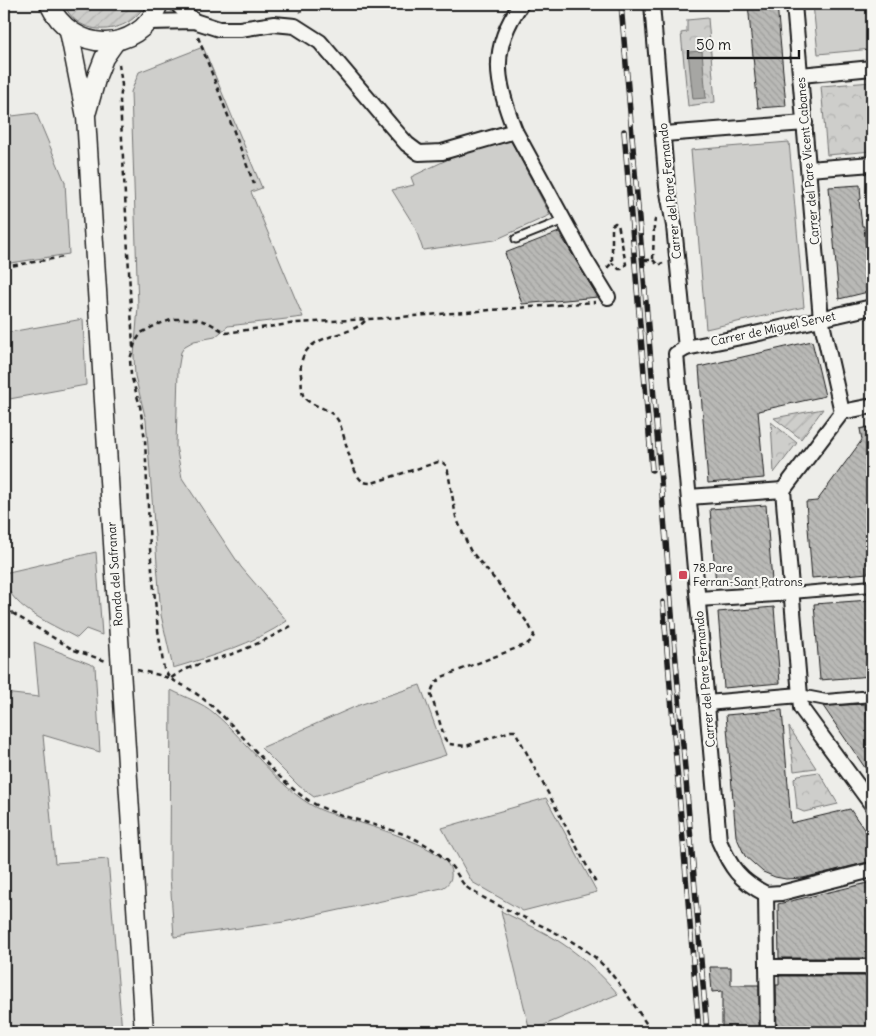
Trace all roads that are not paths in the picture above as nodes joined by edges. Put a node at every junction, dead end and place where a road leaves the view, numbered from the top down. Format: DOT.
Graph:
graph roads {
  1 [pos="49,4"];
  2 [pos="159,4"];
  3 [pos="177,4"];
  4 [pos="521,4"];
  5 [pos="652,4"];
  6 [pos="794,4"];
  7 [pos="194,21"];
  8 [pos="148,22"];
  9 [pos="69,31"];
  10 [pos="117,50"];
  11 [pos="872,68"];
  12 [pos="801,75"];
  13 [pos="86,117"];
  14 [pos="805,123"];
  15 [pos="515,131"];
  16 [pos="664,134"];
  17 [pos="872,164"];
  18 [pos="809,169"];
  19 [pos="564,220"];
  20 [pos="516,239"];
  21 [pos="608,297"];
  22 [pos="872,307"];
  23 [pos="821,319"];
  24 [pos="681,351"];
  25 [pos="872,406"];
  26 [pos="842,412"];
  27 [pos="783,490"];
  28 [pos="688,497"];
  29 [pos="872,586"];
  30 [pos="792,592"];
  31 [pos="698,600"];
  32 [pos="800,695"];
  33 [pos="872,696"];
  34 [pos="708,703"];
  35 [pos="872,805"];
  36 [pos="872,870"];
  37 [pos="766,894"];
  38 [pos="872,967"];
  39 [pos="767,968"];
  40 [pos="144,1032"];
  41 [pos="768,1032"];
  1 -- 9 [label="street"];
  2 -- 8 [label="street"];
  3 -- 7 [label="street"];
  4 -- 15 [label="street"];
  5 -- 16 [label="street, Carrer del Pare Fernando"];
  6 -- 12 [label="street, Carrer del Pare Vicent Cabanes"];
  7 -- 8 [label="street"];
  7 -- 15 [label="street"];
  8 -- 10 [label="street"];
  9 -- 10 [label="street"];
  9 -- 13 [label="street, Ronda del Safranar"];
  10 -- 13 [label="street, Ronda del Safranar"];
  11 -- 12 [label="street"];
  12 -- 14 [label="street, Carrer del Pare Vicent Cabanes"];
  13 -- 40 [label="street, Ronda del Safranar"];
  14 -- 16 [label="street"];
  14 -- 18 [label="street, Carrer del Pare Vicent Cabanes"];
  15 -- 19 [label="street"];
  16 -- 24 [label="street, Carrer del Pare Fernando"];
  17 -- 18 [label="street"];
  18 -- 23 [label="street, Carrer del Pare Vicent Cabanes"];
  19 -- 20 [label="lane"];
  19 -- 21 [label="street"];
  22 -- 23 [label="street, Carrer de Miguel Servet"];
  23 -- 24 [label="street, Carrer de Miguel Servet"];
  23 -- 26 [label="street, Carrer del Pare Vicent Cabanes"];
  24 -- 28 [label="street, Carrer del Pare Fernando"];
  25 -- 26 [label="street"];
  26 -- 27 [label="street"];
  27 -- 28 [label="street"];
  27 -- 30 [label="street"];
  28 -- 31 [label="street, Carrer del Pare Fernando"];
  29 -- 30 [label="street"];
  30 -- 31 [label="street"];
  30 -- 32 [label="street"];
  31 -- 34 [label="street, Carrer del Pare Fernando"];
  32 -- 33 [label="street"];
  32 -- 34 [label="street"];
  32 -- 35 [label="street"];
  34 -- 37 [label="street, Carrer del Pare Fernando"];
  36 -- 37 [label="street"];
  37 -- 39 [label="street"];
  38 -- 39 [label="street"];
  39 -- 41 [label="street"];
}
